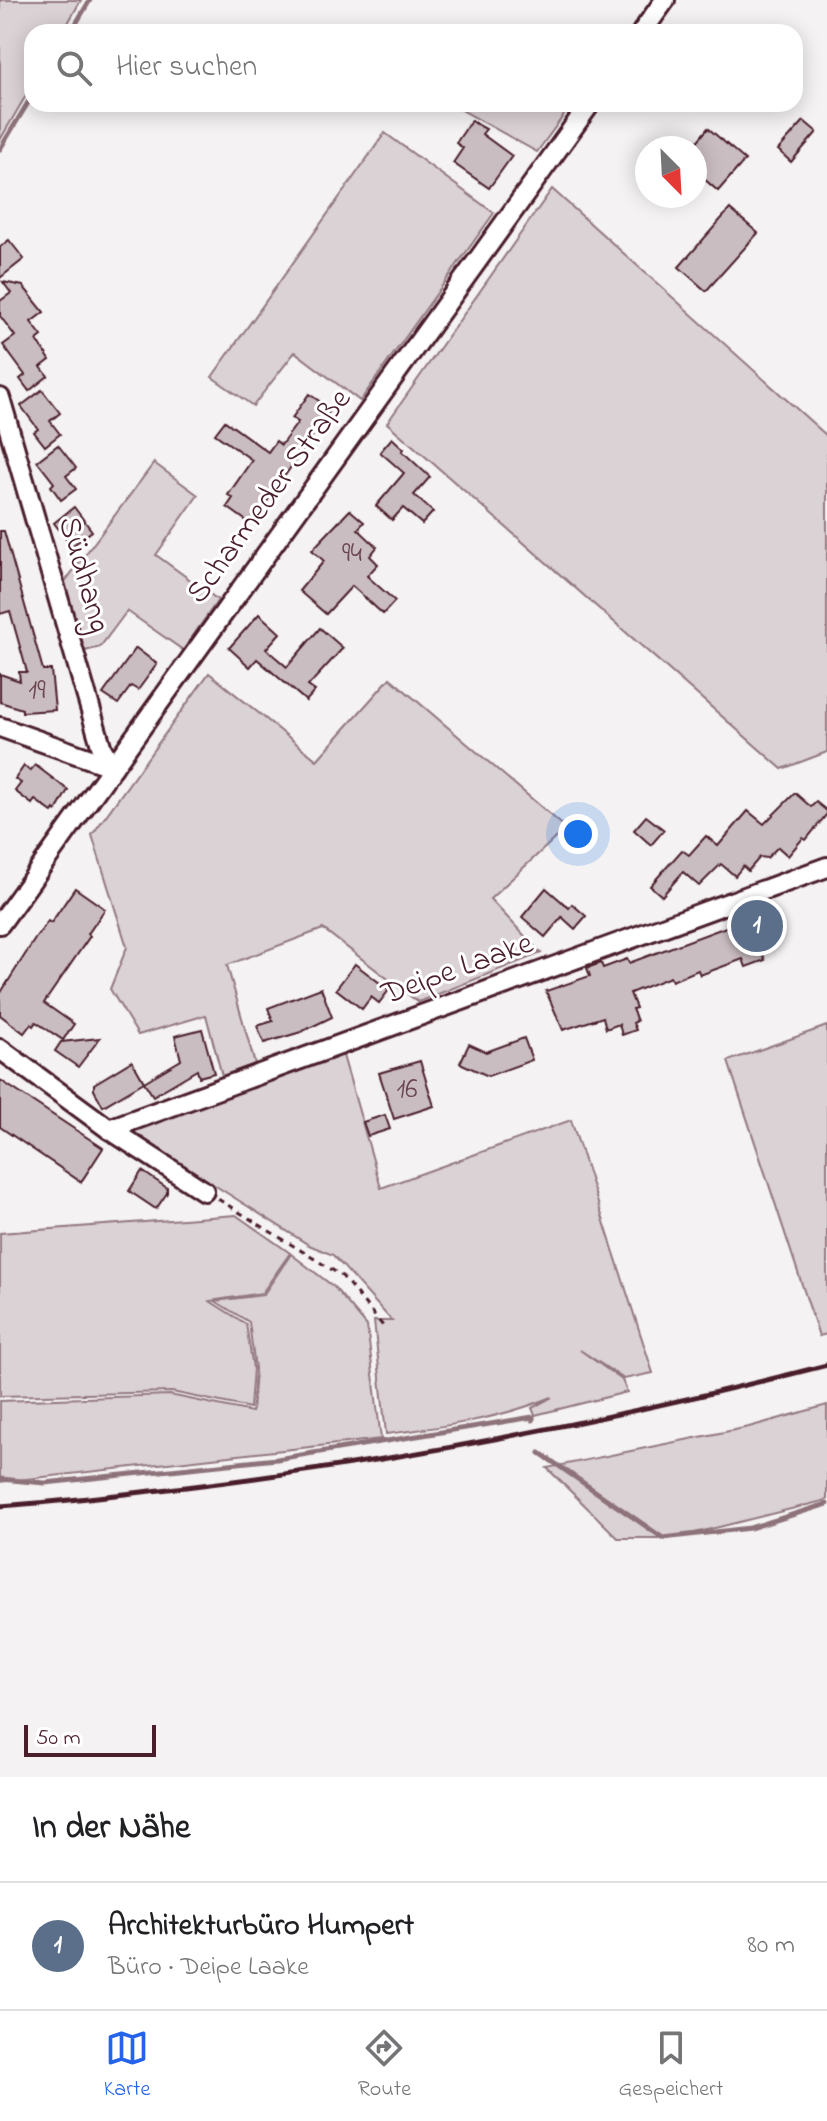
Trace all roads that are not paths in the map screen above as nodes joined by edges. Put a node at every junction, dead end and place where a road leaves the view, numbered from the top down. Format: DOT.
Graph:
graph roads {
  1 [pos="665,0"];
  2 [pos="648,24"];
  3 [pos="584,112"];
  4 [pos="0,398"];
  5 [pos="0,727"];
  6 [pos="113,767"];
  7 [pos="827,867"];
  8 [pos="0,924"];
  9 [pos="0,1049"];
  10 [pos="109,1129"];
  11 [pos="204,1191"];
  1 -- 2 [label="street"];
  3 -- 6 [label="street, Scharmeder Straße"];
  4 -- 6 [label="street, Südhang"];
  5 -- 6 [label="street"];
  6 -- 8 [label="street, Scharmeder Straße"];
  7 -- 10 [label="street, Deipe Laake"];
  9 -- 10 [label="street"];
  10 -- 11 [label="street"];
}
